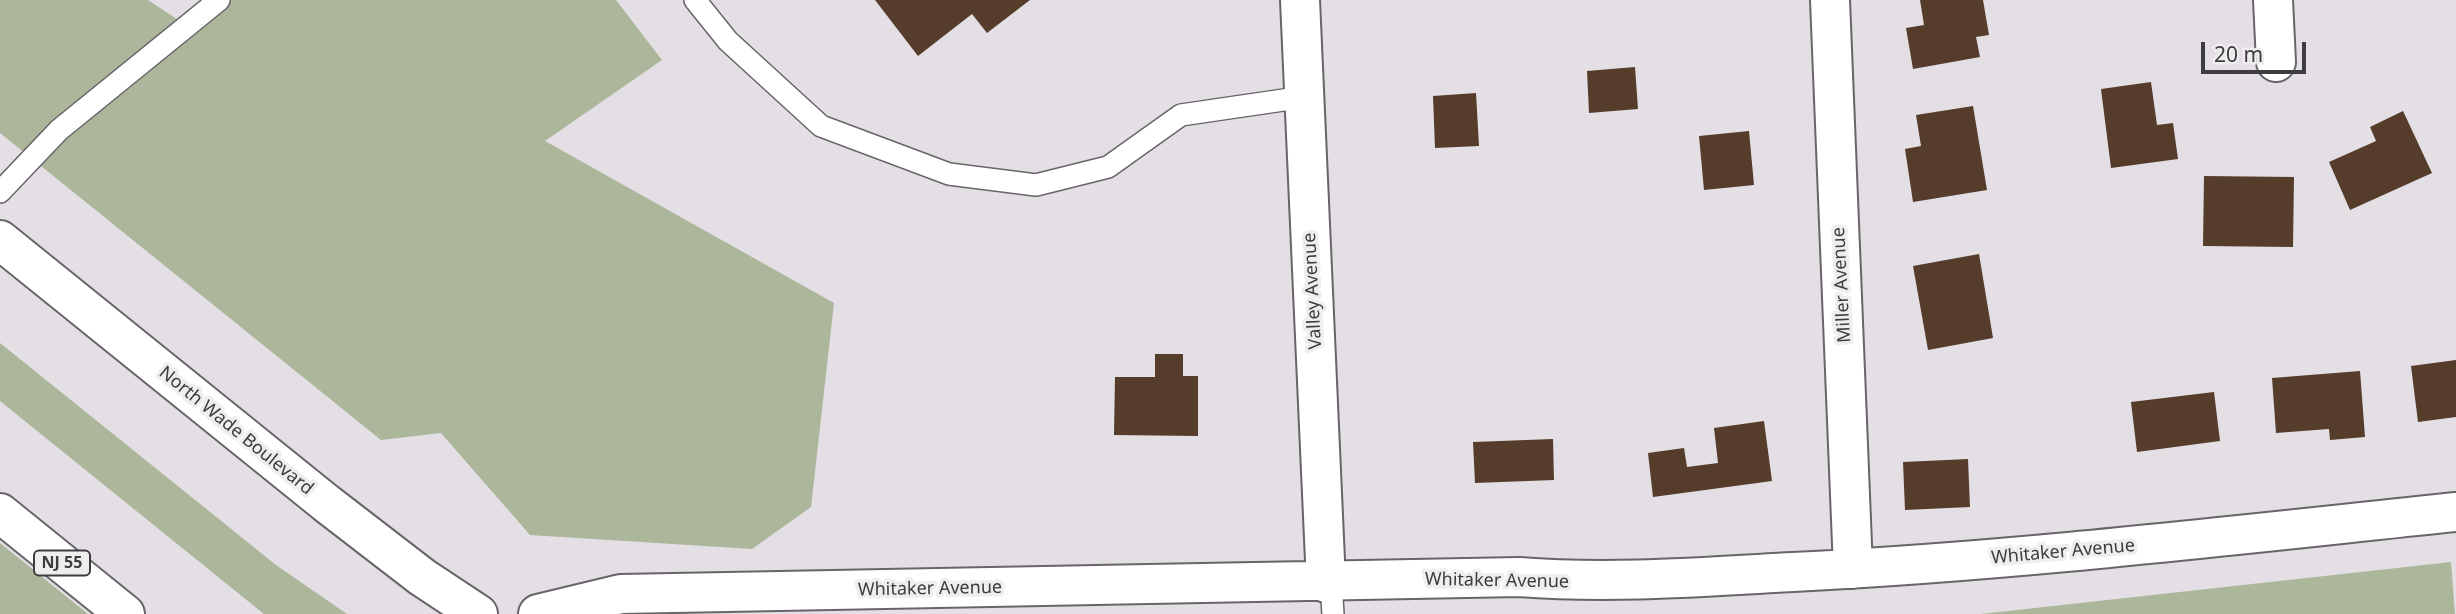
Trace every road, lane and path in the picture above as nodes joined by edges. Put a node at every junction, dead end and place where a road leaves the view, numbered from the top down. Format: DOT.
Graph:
graph roads {
  1 [pos="219,0"];
  2 [pos="695,0"];
  3 [pos="1300,0"];
  4 [pos="1830,0"];
  5 [pos="2273,0"];
  6 [pos="194,7"];
  7 [pos="2276,62"];
  8 [pos="1304,97"];
  9 [pos="0,192"];
  10 [pos="0,240"];
  11 [pos="2456,512"];
  12 [pos="0,513"];
  13 [pos="1853,569"];
  14 [pos="1330,593"];
  15 [pos="125,614"];
  16 [pos="478,614"];
  17 [pos="538,614"];
  1 -- 6 [label="lane"];
  2 -- 8 [label="lane"];
  3 -- 8 [label="main road, Valley Avenue"];
  4 -- 13 [label="main road, Miller Avenue"];
  5 -- 7 [label="main road"];
  6 -- 9 [label="lane"];
  8 -- 14 [label="main road, Valley Avenue"];
  10 -- 16 [label="main road, North Wade Boulevard"];
  11 -- 13 [label="main road, Whitaker Avenue"];
  12 -- 15 [label="main road, NJ 55"];
  13 -- 14 [label="main road, Whitaker Avenue"];
  14 -- 17 [label="main road, Whitaker Avenue"];
}
